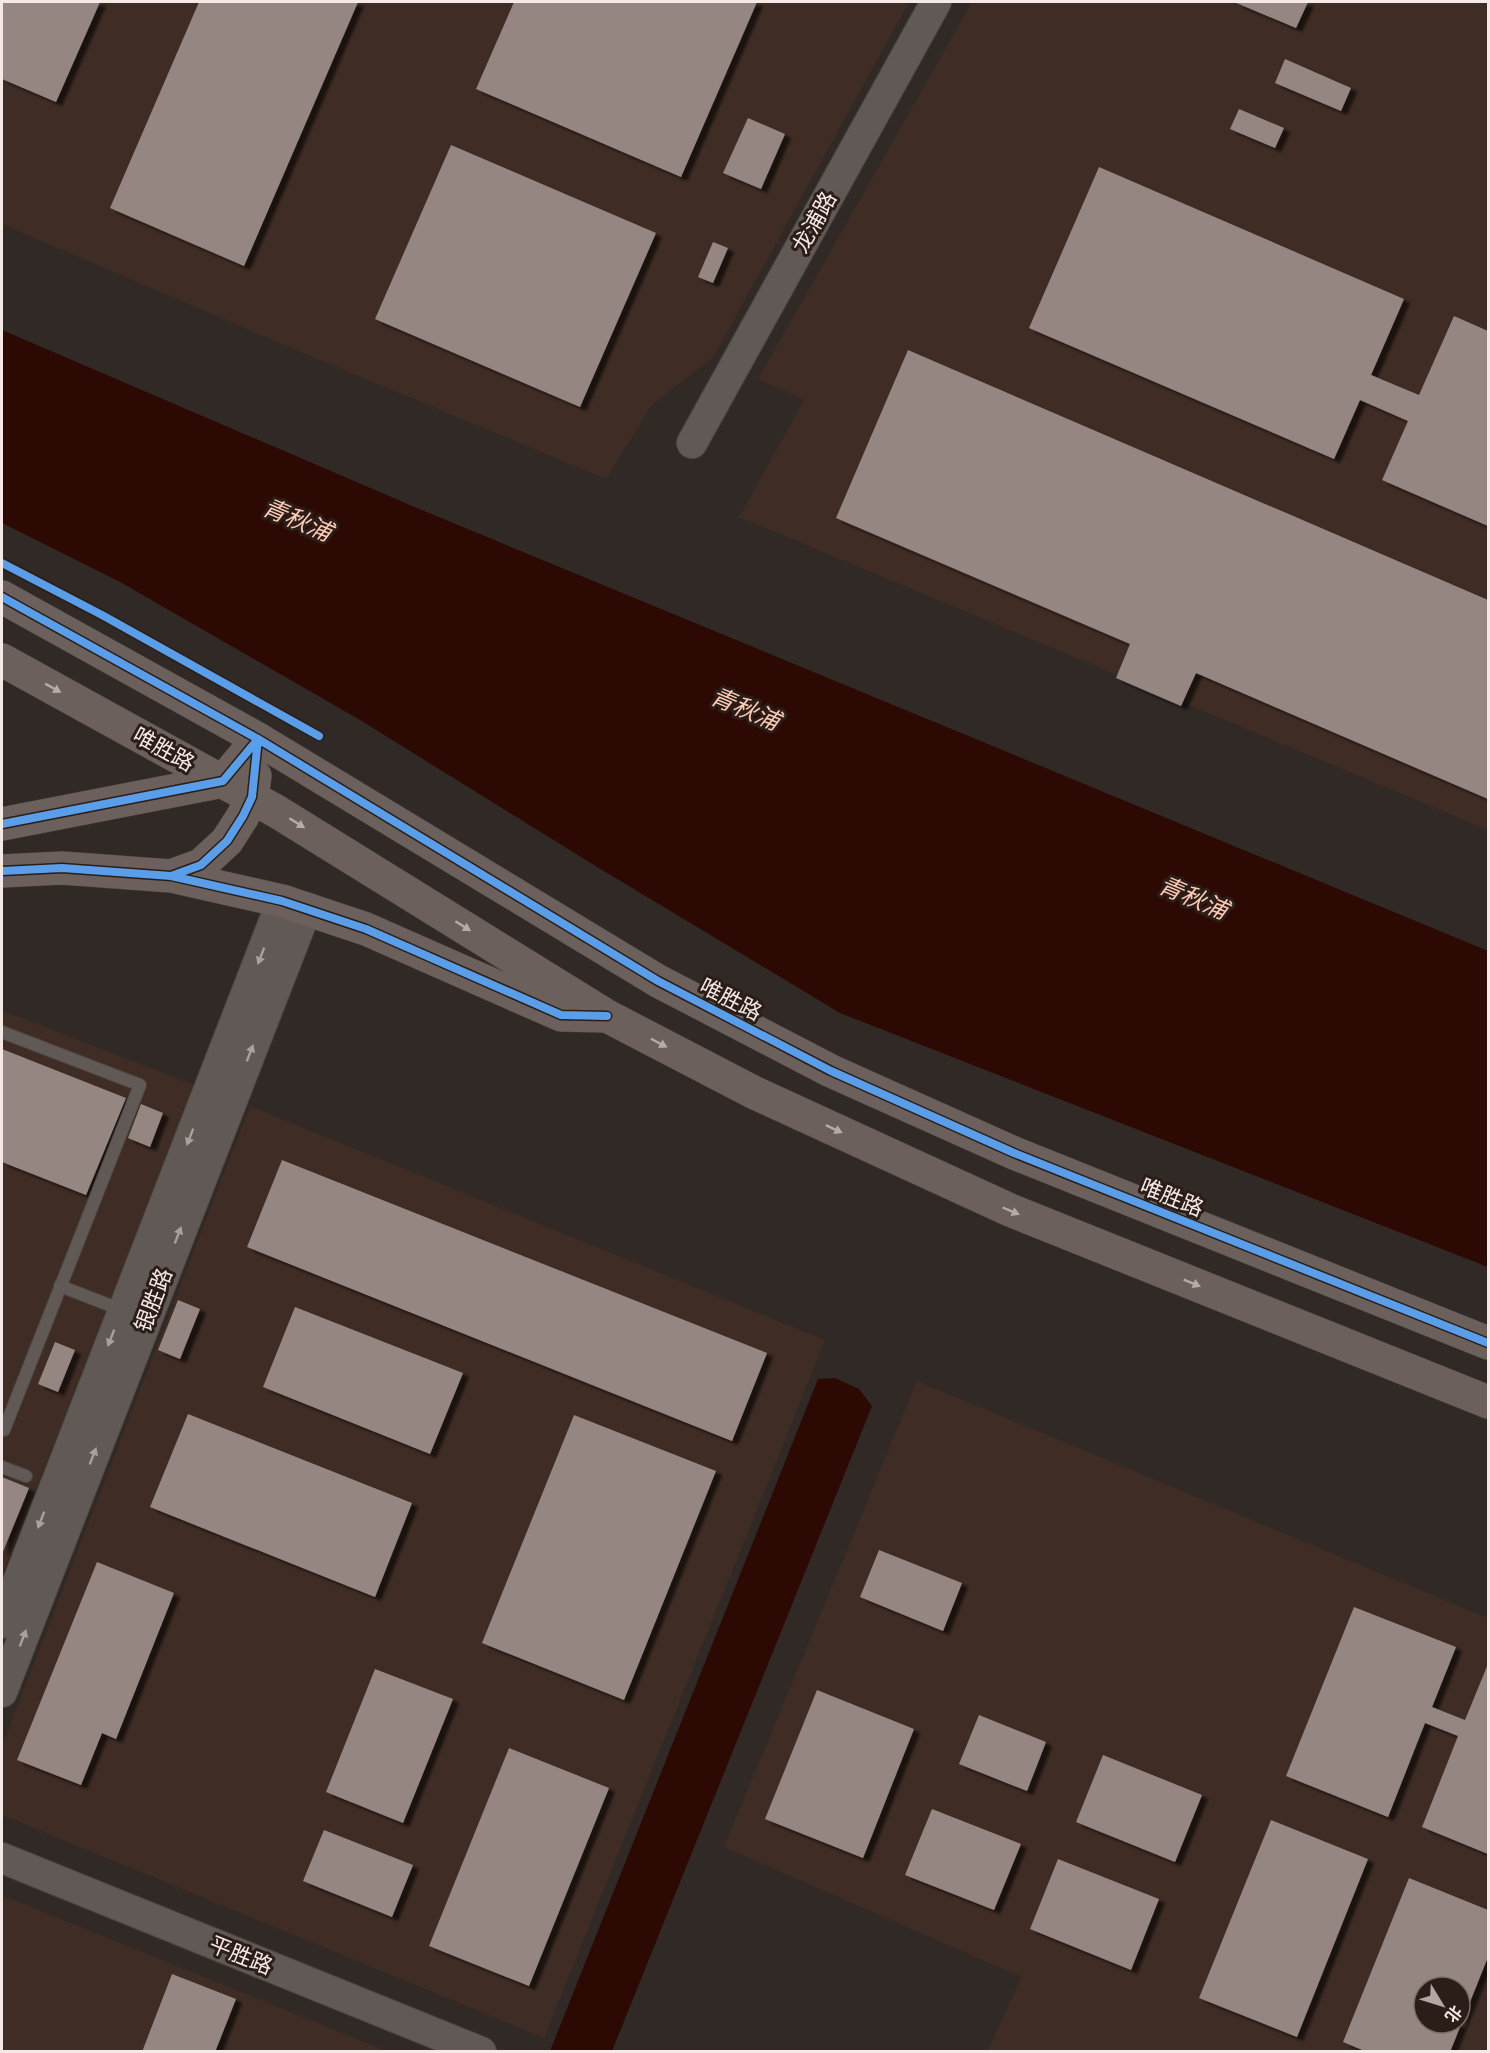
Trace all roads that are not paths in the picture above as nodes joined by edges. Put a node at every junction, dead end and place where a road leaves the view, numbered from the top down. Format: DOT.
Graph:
graph roads {
  1 [pos="936,2"];
  2 [pos="692,443"];
  3 [pos="2,597"];
  4 [pos="2,660"];
  5 [pos="258,739"];
  6 [pos="223,781"];
  7 [pos="252,797"];
  8 [pos="2,824"];
  9 [pos="2,871"];
  10 [pos="171,876"];
  11 [pos="294,904"];
  12 [pos="607,1016"];
  13 [pos="2,1032"];
  14 [pos="60,1286"];
  15 [pos="122,1310"];
  16 [pos="1488,1343"];
  17 [pos="1488,1402"];
  18 [pos="4,1430"];
  19 [pos="2,1467"];
  20 [pos="26,1476"];
  21 [pos="2,1623"];
  22 [pos="2,1692"];
  23 [pos="2,1858"];
  24 [pos="481,2052"];
  1 -- 2 [label="street, 龙浦路"];
  3 -- 5 [label="main road, 唯胜路"];
  4 -- 6 [label="main road, 唯胜路, one-way"];
  5 -- 6 [label="main road"];
  5 -- 7 [label="main road"];
  5 -- 16 [label="main road, 唯胜路"];
  6 -- 7 [label="main road, 唯胜路"];
  6 -- 8 [label="main road"];
  7 -- 10 [label="main road"];
  7 -- 12 [label="main road, 唯胜路, one-way"];
  9 -- 10 [label="main road"];
  10 -- 11 [label="main road"];
  11 -- 12 [label="main road"];
  11 -- 15 [label="street, 银胜路, one-way"];
  22 -- 11 [label="street, 银胜路, one-way"];
  12 -- 17 [label="main road, 唯胜路, one-way"];
  13 -- 14 [label="lane"];
  14 -- 15 [label="lane"];
  14 -- 18 [label="lane"];
  15 -- 21 [label="street, 银胜路, one-way"];
  19 -- 20 [label="lane"];
  23 -- 24 [label="street, 平胜路"];
}
